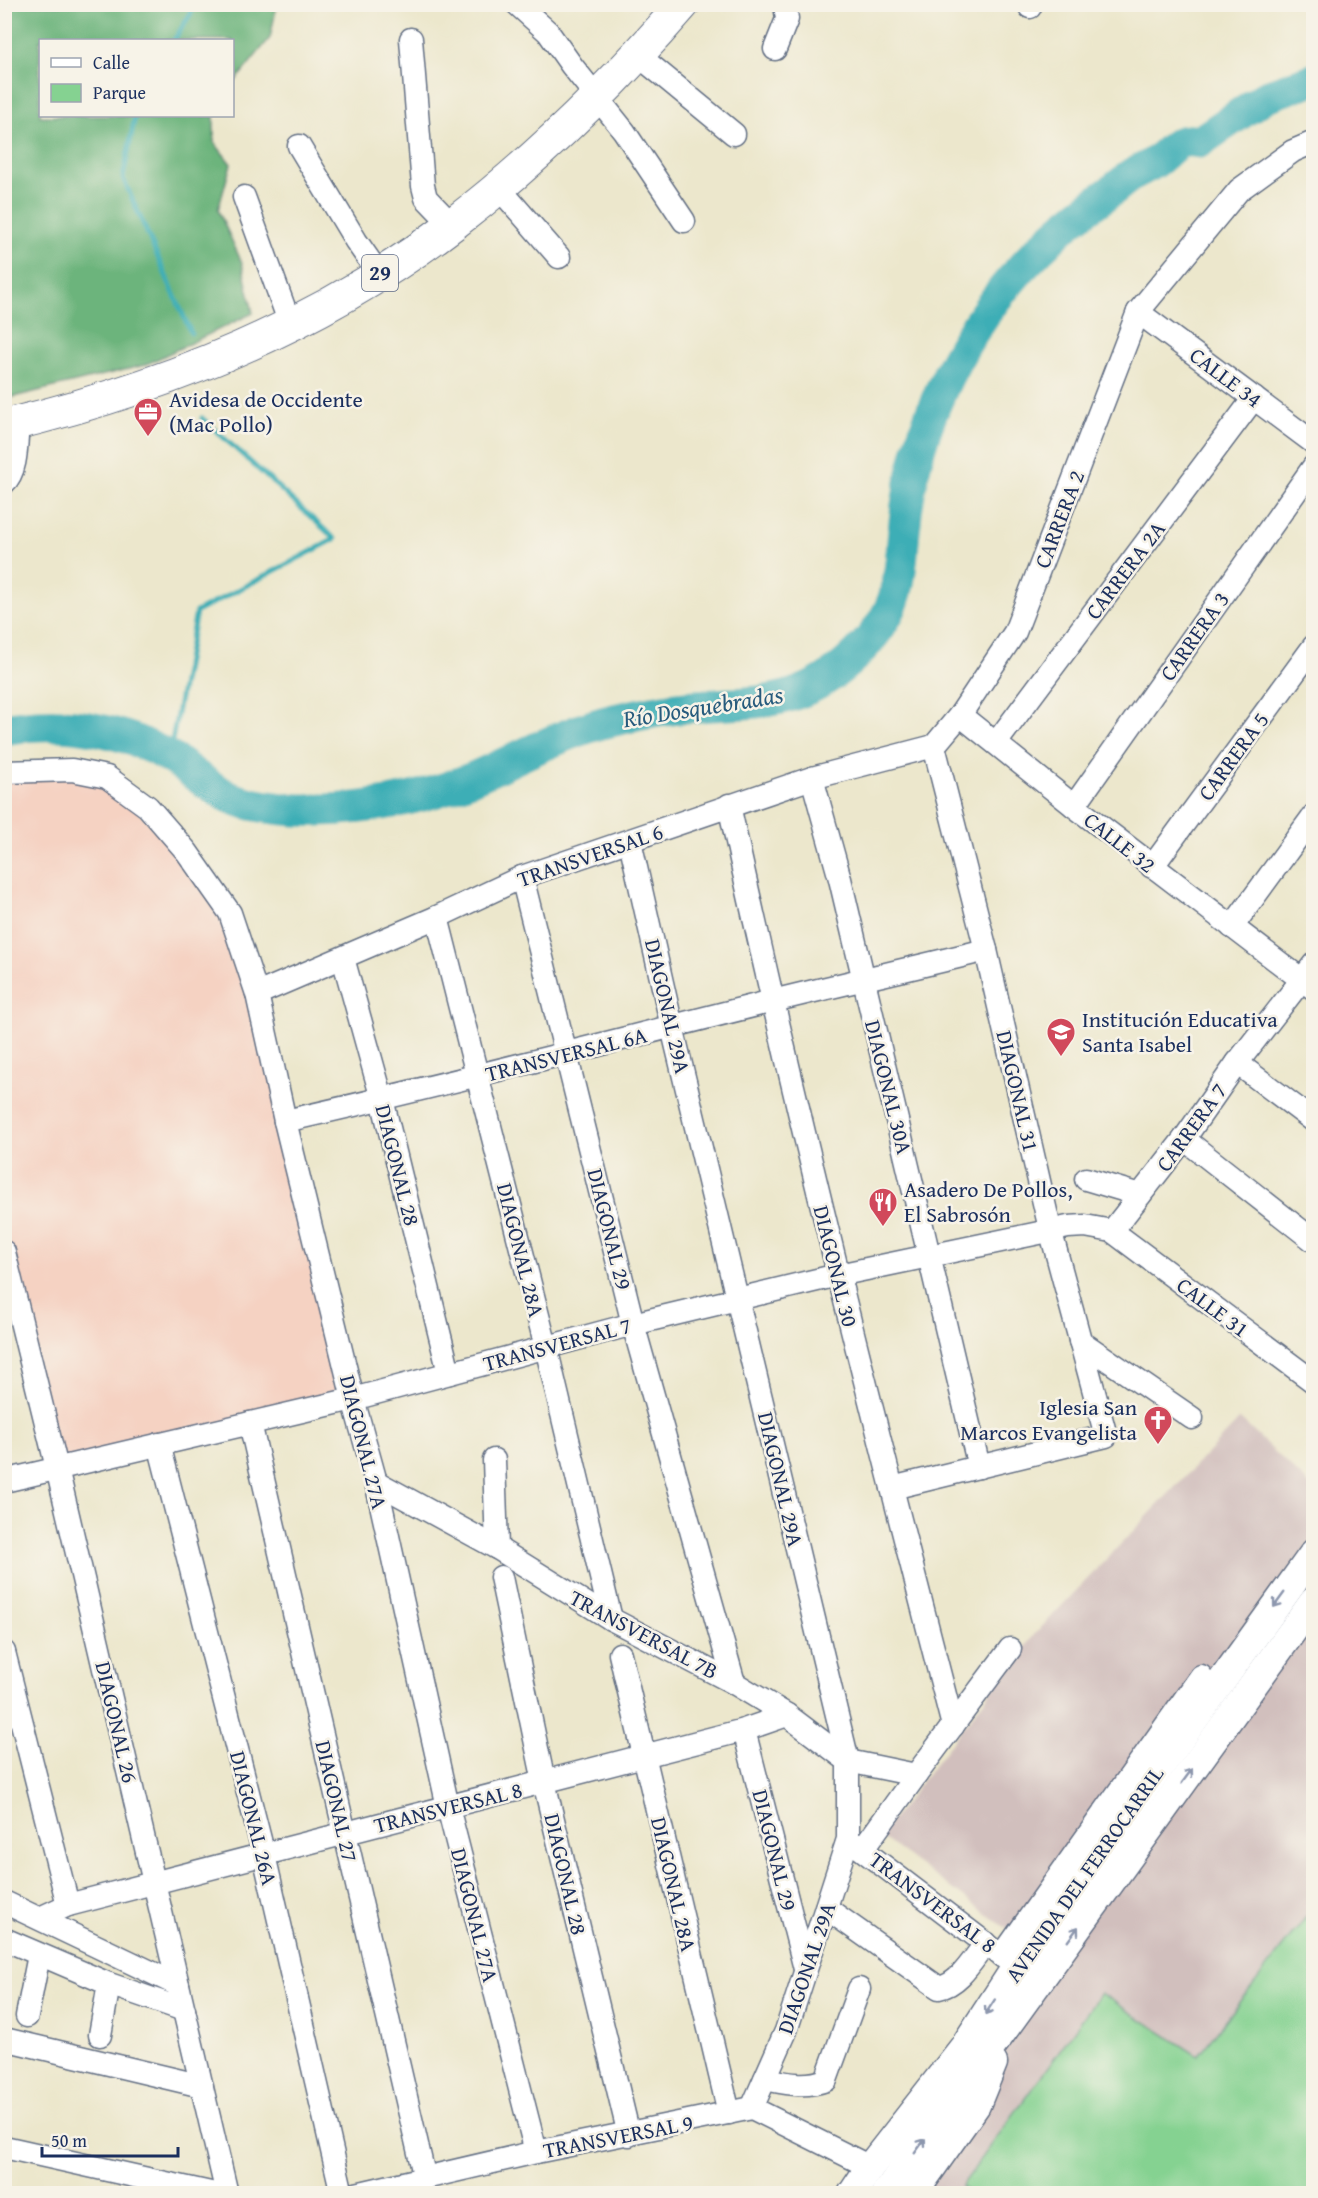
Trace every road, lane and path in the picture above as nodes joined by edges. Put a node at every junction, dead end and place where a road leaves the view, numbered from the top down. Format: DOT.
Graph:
graph roads {
  1 [pos="517,4"];
  2 [pos="683,4"];
  3 [pos="785,4"];
  4 [pos="411,39"];
  5 [pos="775,49"];
  6 [pos="638,55"];
  7 [pos="597,99"];
  8 [pos="734,134"];
  9 [pos="1314,142"];
  10 [pos="299,146"];
  11 [pos="499,188"];
  12 [pos="244,197"];
  13 [pos="684,221"];
  14 [pos="452,225"];
  15 [pos="559,257"];
  16 [pos="379,274"];
  17 [pos="1138,312"];
  18 [pos="290,324"];
  19 [pos="1254,398"];
  20 [pos="11,425"];
  21 [pos="1314,443"];
  22 [pos="1314,466"];
  23 [pos="4,483"];
  24 [pos="1314,646"];
  25 [pos="960,715"];
  26 [pos="996,743"];
  27 [pos="934,746"];
  28 [pos="4,772"];
  29 [pos="812,778"];
  30 [pos="729,805"];
  31 [pos="1074,806"];
  32 [pos="1314,815"];
  33 [pos="630,841"];
  34 [pos="1152,867"];
  35 [pos="522,877"];
  36 [pos="437,917"];
  37 [pos="1232,927"];
  38 [pos="986,951"];
  39 [pos="343,958"];
  40 [pos="1309,978"];
  41 [pos="863,980"];
  42 [pos="257,994"];
  43 [pos="771,1001"];
  44 [pos="672,1027"];
  45 [pos="566,1055"];
  46 [pos="1237,1063"];
  47 [pos="477,1076"];
  48 [pos="382,1100"];
  49 [pos="285,1121"];
  50 [pos="1314,1121"];
  51 [pos="1184,1138"];
  52 [pos="1086,1179"];
  53 [pos="1140,1195"];
  54 [pos="1050,1229"];
  55 [pos="1112,1231"];
  56 [pos="1314,1241"];
  57 [pos="4,1252"];
  58 [pos="930,1255"];
  59 [pos="838,1275"];
  60 [pos="738,1300"];
  61 [pos="633,1324"];
  62 [pos="1080,1341"];
  63 [pos="546,1347"];
  64 [pos="449,1373"];
  65 [pos="1314,1382"];
  66 [pos="352,1399"];
  67 [pos="1192,1418"];
  68 [pos="250,1423"];
  69 [pos="159,1444"];
  70 [pos="494,1460"];
  71 [pos="979,1467"];
  72 [pos="57,1468"];
  73 [pos="4,1481"];
  74 [pos="376,1482"];
  75 [pos="892,1488"];
  76 [pos="497,1548"];
  77 [pos="1314,1553"];
  78 [pos="501,1577"];
  79 [pos="1314,1601"];
  80 [pos="611,1618"];
  81 [pos="1010,1649"];
  82 [pos="4,1652"];
  83 [pos="620,1654"];
  84 [pos="1201,1676"];
  85 [pos="734,1683"];
  86 [pos="787,1715"];
  87 [pos="953,1726"];
  88 [pos="744,1731"];
  89 [pos="644,1756"];
  90 [pos="848,1761"];
  91 [pos="916,1775"];
  92 [pos="544,1782"];
  93 [pos="448,1807"];
  94 [pos="344,1834"];
  95 [pos="856,1844"];
  96 [pos="264,1855"];
  97 [pos="154,1883"];
  98 [pos="4,1902"];
  99 [pos="68,1905"];
  100 [pos="826,1908"];
  101 [pos="40,1918"];
  102 [pos="4,1939"];
  103 [pos="39,1955"];
  104 [pos="1001,1955"];
  105 [pos="805,1969"];
  106 [pos="109,1984"];
  107 [pos="178,1985"];
  108 [pos="859,1989"];
  109 [pos="184,2010"];
  110 [pos="27,2016"];
  111 [pos="1008,2025"];
  112 [pos="100,2035"];
  113 [pos="4,2039"];
  114 [pos="765,2079"];
  115 [pos="202,2086"];
  116 [pos="752,2108"];
  117 [pos="729,2113"];
  118 [pos="629,2135"];
  119 [pos="4,2147"];
  120 [pos="536,2152"];
  121 [pos="870,2166"];
  122 [pos="425,2179"];
  123 [pos="188,2191"];
  124 [pos="215,2193"];
  125 [pos="227,2193"];
  126 [pos="342,2193"];
  127 [pos="356,2193"];
  128 [pos="852,2193"];
  129 [pos="885,2193"];
  130 [pos="914,2193"];
  1 -- 7 [label="street"];
  2 -- 6 [label="highway, 29"];
  3 -- 5 [label="street"];
  4 -- 14 [label="street"];
  6 -- 7 [label="highway, 29"];
  6 -- 8 [label="street"];
  7 -- 11 [label="highway, 29"];
  7 -- 13 [label="street"];
  9 -- 17 [label="street, CARRERA 2"];
  10 -- 16 [label="street"];
  11 -- 14 [label="highway, 29"];
  11 -- 15 [label="street"];
  12 -- 18 [label="street"];
  14 -- 16 [label="highway, 29"];
  16 -- 18 [label="highway, 29"];
  17 -- 19 [label="street, CALLE 34"];
  17 -- 25 [label="street, CARRERA 2"];
  18 -- 20 [label="highway, 29"];
  19 -- 21 [label="street, CALLE 34"];
  19 -- 26 [label="street, CARRERA 2A"];
  20 -- 23 [label="street"];
  22 -- 31 [label="street, CARRERA 3"];
  24 -- 34 [label="street, CARRERA 5"];
  25 -- 26 [label="street, CALLE 32"];
  25 -- 27 [label="street"];
  26 -- 31 [label="street, CALLE 32"];
  27 -- 29 [label="street, TRANSVERSAL 6"];
  27 -- 38 [label="street, DIAGONAL 31"];
  28 -- 42 [label="street, DIAGONAL 27A"];
  29 -- 30 [label="street, TRANSVERSAL 6"];
  29 -- 41 [label="street, DIAGONAL 30A"];
  30 -- 33 [label="street, TRANSVERSAL 6"];
  30 -- 43 [label="street, DIAGONAL 30"];
  31 -- 34 [label="street, CALLE 32"];
  32 -- 37 [label="street"];
  33 -- 35 [label="street, TRANSVERSAL 6"];
  33 -- 44 [label="street, DIAGONAL 29A"];
  34 -- 37 [label="street, CALLE 32"];
  35 -- 36 [label="street, TRANSVERSAL 6"];
  35 -- 45 [label="street, DIAGONAL 29"];
  36 -- 39 [label="street, TRANSVERSAL 6"];
  36 -- 47 [label="street, DIAGONAL 28A"];
  37 -- 40 [label="street, CALLE 32"];
  38 -- 41 [label="street, TRANSVERSAL 6A"];
  38 -- 54 [label="street, DIAGONAL 31"];
  39 -- 42 [label="street, TRANSVERSAL 6"];
  39 -- 48 [label="street, DIAGONAL 28"];
  40 -- 46 [label="street, CARRERA 7"];
  41 -- 43 [label="street, TRANSVERSAL 6A"];
  41 -- 58 [label="street, DIAGONAL 30A"];
  42 -- 49 [label="street, DIAGONAL 27A"];
  43 -- 44 [label="street, TRANSVERSAL 6A"];
  43 -- 59 [label="street, DIAGONAL 30"];
  44 -- 45 [label="street, TRANSVERSAL 6A"];
  44 -- 60 [label="street, DIAGONAL 29A"];
  45 -- 47 [label="street, TRANSVERSAL 6A"];
  45 -- 61 [label="street, DIAGONAL 29"];
  46 -- 50 [label="street"];
  46 -- 51 [label="street, CARRERA 7"];
  47 -- 48 [label="street, TRANSVERSAL 6A"];
  47 -- 63 [label="street, DIAGONAL 28A"];
  48 -- 49 [label="street, TRANSVERSAL 6A"];
  48 -- 64 [label="street, DIAGONAL 28"];
  49 -- 66 [label="street, DIAGONAL 27A"];
  51 -- 53 [label="street, CARRERA 7"];
  51 -- 56 [label="street"];
  52 -- 53 [label="street"];
  53 -- 55 [label="street, CARRERA 7"];
  54 -- 55 [label="street, TRANSVERSAL 7"];
  54 -- 58 [label="street, TRANSVERSAL 7"];
  54 -- 62 [label="street, DIAGONAL 31"];
  55 -- 65 [label="street, CALLE 31"];
  57 -- 72 [label="street, DIAGONAL 26"];
  58 -- 59 [label="street, TRANSVERSAL 7"];
  58 -- 71 [label="street, DIAGONAL 30A"];
  59 -- 60 [label="street, TRANSVERSAL 7"];
  59 -- 75 [label="street, DIAGONAL 30"];
  60 -- 61 [label="street, TRANSVERSAL 7"];
  60 -- 90 [label="street, DIAGONAL 29A"];
  61 -- 63 [label="street, TRANSVERSAL 7"];
  61 -- 85 [label="street, DIAGONAL 29"];
  62 -- 67 [label="street"];
  62 -- 71 [label="street, DIAGONAL 31"];
  63 -- 64 [label="street, TRANSVERSAL 7"];
  63 -- 80 [label="street, DIAGONAL 28A"];
  64 -- 66 [label="street, TRANSVERSAL 7"];
  66 -- 68 [label="street, TRANSVERSAL 7"];
  66 -- 74 [label="street, DIAGONAL 27A"];
  68 -- 69 [label="street, TRANSVERSAL 7"];
  68 -- 94 [label="street, DIAGONAL 27"];
  69 -- 72 [label="street, TRANSVERSAL 7"];
  69 -- 96 [label="street, DIAGONAL 26A"];
  70 -- 76 [label="street"];
  71 -- 75 [label="street"];
  72 -- 73 [label="street, TRANSVERSAL 7"];
  72 -- 97 [label="street, DIAGONAL 26"];
  74 -- 76 [label="street, TRANSVERSAL 7B"];
  74 -- 93 [label="street, DIAGONAL 27A"];
  75 -- 87 [label="street, DIAGONAL 30"];
  76 -- 80 [label="street, TRANSVERSAL 7B"];
  77 -- 104 [label="main road, AVENIDA DEL FERROCARRIL, one-way"];
  78 -- 92 [label="street, DIAGONAL 28"];
  111 -- 79 [label="main road, AVENIDA DEL FERROCARRIL, one-way"];
  80 -- 85 [label="street, TRANSVERSAL 7B"];
  81 -- 87 [label="street"];
  82 -- 99 [label="street"];
  83 -- 89 [label="street, DIAGONAL 28A"];
  84 -- 104 [label="street"];
  85 -- 86 [label="street, TRANSVERSAL 7B"];
  86 -- 88 [label="street, TRANSVERSAL 8"];
  86 -- 90 [label="street, TRANSVERSAL 7B"];
  87 -- 91 [label="street"];
  88 -- 89 [label="street, TRANSVERSAL 8"];
  88 -- 105 [label="street, DIAGONAL 29"];
  89 -- 92 [label="street, TRANSVERSAL 8"];
  89 -- 117 [label="street, DIAGONAL 28A"];
  90 -- 91 [label="street, TRANSVERSAL 7B"];
  90 -- 95 [label="street, DIAGONAL 29A"];
  91 -- 95 [label="street"];
  92 -- 93 [label="street, TRANSVERSAL 8"];
  92 -- 118 [label="street, DIAGONAL 28"];
  93 -- 94 [label="street, TRANSVERSAL 8"];
  93 -- 120 [label="street, DIAGONAL 27A"];
  94 -- 96 [label="street, TRANSVERSAL 8"];
  94 -- 122 [label="street, DIAGONAL 27"];
  95 -- 100 [label="street, DIAGONAL 29A"];
  95 -- 104 [label="street, TRANSVERSAL 8"];
  96 -- 97 [label="street, TRANSVERSAL 8"];
  96 -- 126 [label="street, DIAGONAL 26A"];
  97 -- 99 [label="street, TRANSVERSAL 8"];
  97 -- 107 [label="street, DIAGONAL 26"];
  98 -- 101 [label="street"];
  99 -- 101 [label="street, TRANSVERSAL 8"];
  100 -- 104 [label="street"];
  100 -- 105 [label="street, DIAGONAL 29A"];
  101 -- 107 [label="street"];
  102 -- 103 [label="street"];
  103 -- 106 [label="street"];
  103 -- 110 [label="street"];
  104 -- 121 [label="main road, AVENIDA DEL FERROCARRIL, one-way"];
  105 -- 114 [label="street, DIAGONAL 29A"];
  106 -- 109 [label="street"];
  106 -- 112 [label="street"];
  107 -- 109 [label="street, DIAGONAL 26"];
  108 -- 114 [label="street"];
  109 -- 115 [label="street, DIAGONAL 26"];
  129 -- 111 [label="main road, AVENIDA DEL FERROCARRIL, one-way"];
  111 -- 130 [label="main road"];
  113 -- 115 [label="street"];
  114 -- 116 [label="street, DIAGONAL 29A"];
  115 -- 125 [label="street, DIAGONAL 26"];
  116 -- 117 [label="street, TRANSVERSAL 9"];
  116 -- 121 [label="street"];
  117 -- 118 [label="street, TRANSVERSAL 9"];
  118 -- 120 [label="street, TRANSVERSAL 9"];
  119 -- 123 [label="street"];
  120 -- 122 [label="street, TRANSVERSAL 9"];
  121 -- 128 [label="main road, AVENIDA DEL FERROCARRIL"];
  122 -- 127 [label="street, TRANSVERSAL 9"];
  123 -- 124 [label="street"];
}
